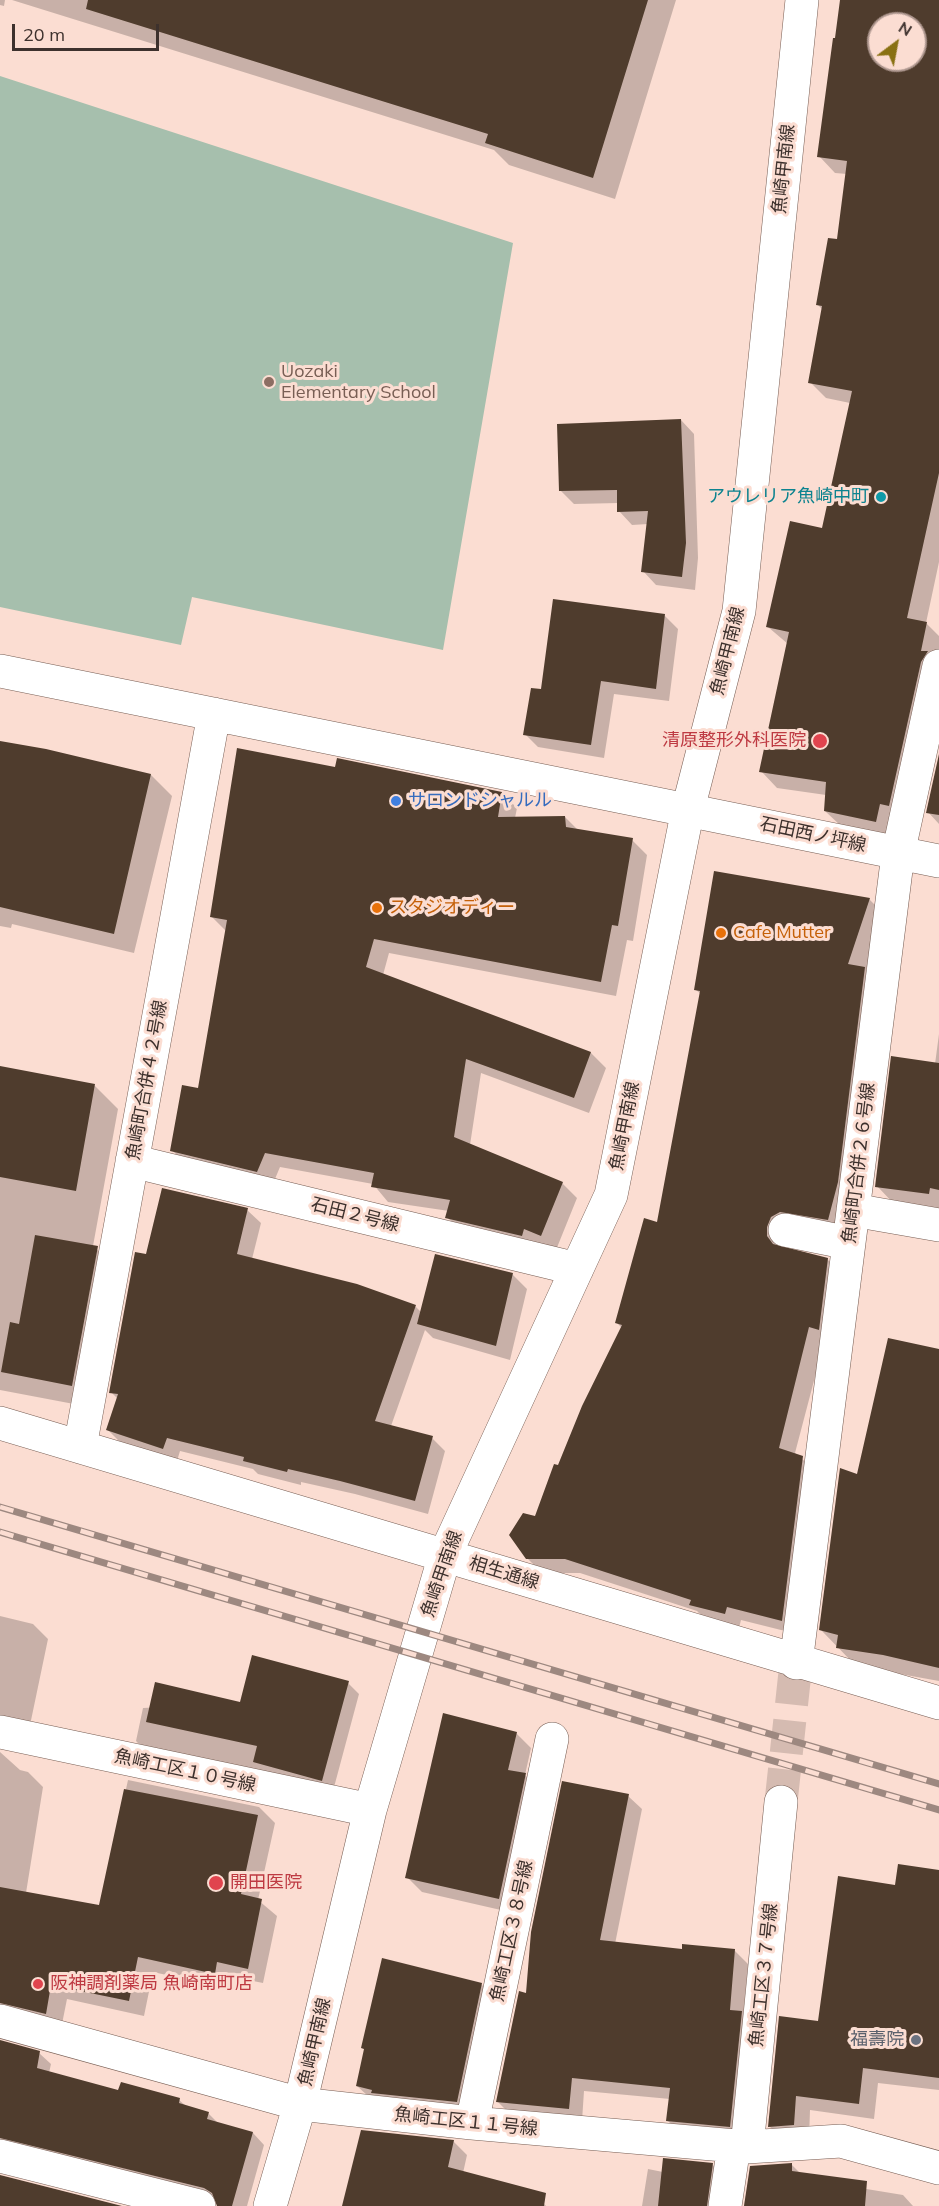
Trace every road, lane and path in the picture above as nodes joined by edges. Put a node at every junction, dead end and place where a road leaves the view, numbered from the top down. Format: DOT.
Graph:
graph roads {
  1 [pos="802,0"];
  2 [pos="939,666"];
  3 [pos="0,671"];
  4 [pos="214,714"];
  5 [pos="688,808"];
  6 [pos="898,854"];
  7 [pos="939,861"];
  8 [pos="132,1161"];
  9 [pos="854,1210"];
  10 [pos="939,1225"];
  11 [pos="786,1230"];
  12 [pos="849,1243"];
  13 [pos="577,1269"];
  14 [pos="0,1424"];
  15 [pos="80,1447"];
  16 [pos="445,1555"];
  17 [pos="796,1663"];
  18 [pos="939,1703"];
  19 [pos="0,1732"];
  20 [pos="552,1739"];
  21 [pos="781,1802"];
  22 [pos="370,1810"];
  23 [pos="0,2021"];
  24 [pos="300,2104"];
  25 [pos="472,2123"];
  26 [pos="740,2147"];
  27 [pos="0,2156"];
  28 [pos="939,2168"];
  29 [pos="199,2206"];
  30 [pos="270,2206"];
  31 [pos="725,2206"];
  1 -- 5 [label="street, 魚崎甲南線"];
  2 -- 6 [label="street, 魚崎町合併２６号線"];
  3 -- 4 [label="street, 石田西ノ坪線"];
  4 -- 5 [label="street, 石田西ノ坪線"];
  4 -- 8 [label="street, 魚崎町合併４２号線"];
  5 -- 6 [label="street, 石田西ノ坪線"];
  5 -- 13 [label="street, 魚崎甲南線"];
  6 -- 7 [label="street, 石田西ノ坪線"];
  6 -- 9 [label="street, 魚崎町合併２６号線"];
  8 -- 13 [label="street, 石田２号線"];
  8 -- 15 [label="street, 魚崎町合併４２号線"];
  9 -- 10 [label="street"];
  9 -- 12 [label="street, 魚崎町合併２６号線"];
  11 -- 12 [label="street"];
  12 -- 17 [label="street, 魚崎町合併２６号線"];
  13 -- 16 [label="street, 魚崎甲南線"];
  14 -- 15 [label="street, 相生通線"];
  15 -- 16 [label="street, 相生通線"];
  16 -- 17 [label="street, 相生通線"];
  16 -- 22 [label="street, 魚崎甲南線"];
  17 -- 18 [label="street, 相生通線"];
  19 -- 22 [label="street, 魚崎工区１０号線"];
  20 -- 25 [label="street, 魚崎工区３８号線"];
  21 -- 26 [label="street, 魚崎工区３７号線"];
  22 -- 24 [label="street, 魚崎甲南線"];
  23 -- 24 [label="street, 魚崎工区１１号線"];
  24 -- 25 [label="street, 魚崎工区１１号線"];
  24 -- 30 [label="street, 魚崎甲南線"];
  25 -- 26 [label="street, 魚崎工区１１号線"];
  26 -- 28 [label="street, 魚崎工区１１号線"];
  26 -- 31 [label="street, 魚崎工区３７号線"];
  27 -- 29 [label="street"];
}
